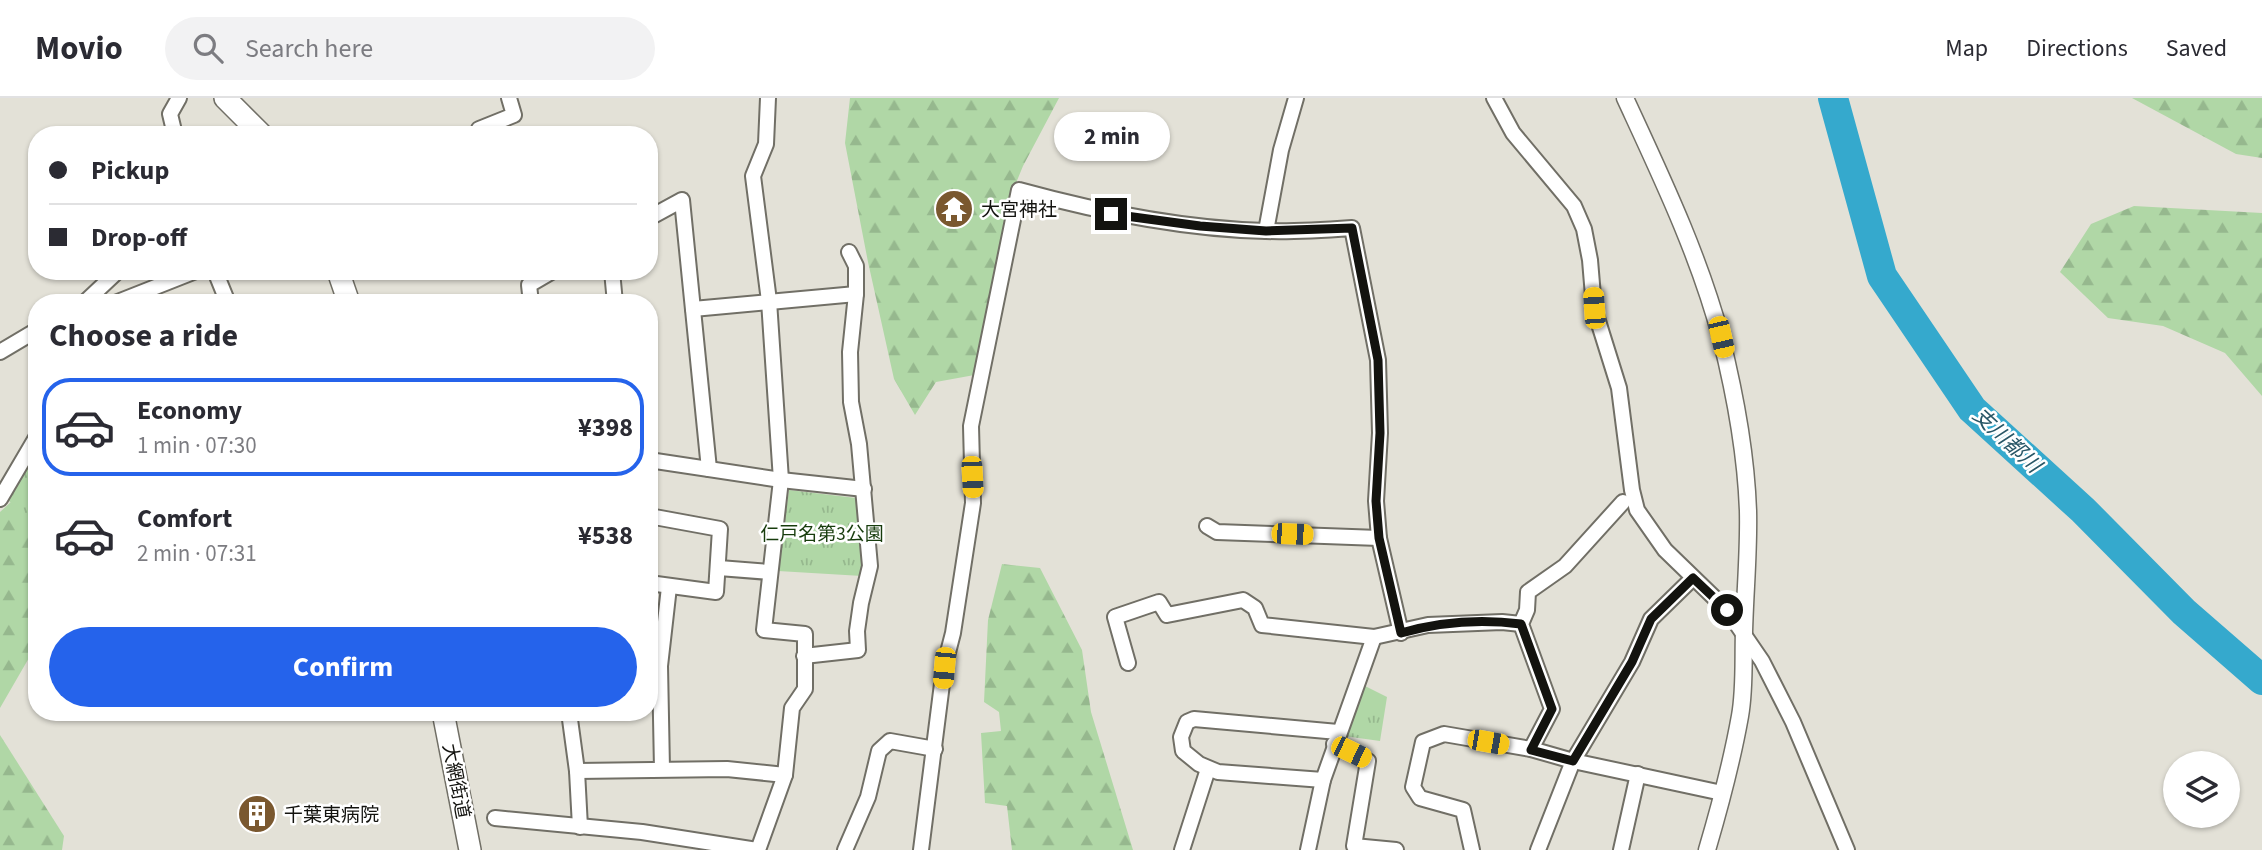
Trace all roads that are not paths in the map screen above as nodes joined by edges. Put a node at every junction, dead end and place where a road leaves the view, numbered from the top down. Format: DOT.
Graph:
graph roads {
  1 [pos="179,98"];
  2 [pos="225,98"];
  3 [pos="509,98"];
  4 [pos="768,98"];
  5 [pos="1296,98"];
  6 [pos="1494,98"];
  7 [pos="1625,98"];
  8 [pos="170,126"];
  9 [pos="253,126"];
  10 [pos="487,126"];
  11 [pos="658,213"];
  12 [pos="1266,231"];
  13 [pos="849,253"];
  14 [pos="109,280"];
  15 [pos="177,280"];
  16 [pos="538,280"];
  17 [pos="94,294"];
  18 [pos="148,294"];
  19 [pos="530,294"];
  20 [pos="856,294"];
  21 [pos="769,301"];
  22 [pos="693,309"];
  23 [pos="28,335"];
  24 [pos="0,352"];
  25 [pos="28,451"];
  26 [pos="658,461"];
  27 [pos="709,469"];
  28 [pos="781,480"];
  29 [pos="864,489"];
  30 [pos="0,499"];
  31 [pos="1623,502"];
  32 [pos="658,518"];
  33 [pos="1207,526"];
  34 [pos="1379,538"];
  35 [pos="719,568"];
  36 [pos="769,572"];
  37 [pos="1693,578"];
  38 [pos="658,585"];
  39 [pos="669,587"];
  40 [pos="1521,624"];
  41 [pos="1744,632"];
  42 [pos="1401,633"];
  43 [pos="1374,637"];
  44 [pos="804,656"];
  45 [pos="1128,663"];
  46 [pos="445,721"];
  47 [pos="570,721"];
  48 [pos="1336,738"];
  49 [pos="935,749"];
  50 [pos="1531,750"];
  51 [pos="1573,761"];
  52 [pos="662,769"];
  53 [pos="1208,769"];
  54 [pos="577,771"];
  55 [pos="1638,774"];
  56 [pos="785,775"];
  57 [pos="1323,779"];
  58 [pos="1722,793"];
  59 [pos="495,818"];
  60 [pos="580,827"];
  61 [pos="470,850"];
  62 [pos="758,850"];
  63 [pos="845,850"];
  64 [pos="921,850"];
  65 [pos="1182,850"];
  66 [pos="1308,850"];
  67 [pos="1396,850"];
  68 [pos="1472,850"];
  69 [pos="1538,850"];
  70 [pos="1621,850"];
  71 [pos="1707,850"];
  72 [pos="1847,850"];
  1 -- 8 [label="street"];
  2 -- 9 [label="main road"];
  3 -- 10 [label="street"];
  4 -- 21 [label="street"];
  5 -- 12 [label="street"];
  6 -- 37 [label="street"];
  7 -- 41 [label="street"];
  11 -- 22 [label="street"];
  12 -- 34 [label="street"];
  12 -- 49 [label="street"];
  13 -- 20 [label="street"];
  14 -- 17 [label="street"];
  15 -- 18 [label="street"];
  16 -- 19 [label="street"];
  20 -- 21 [label="street"];
  20 -- 29 [label="street"];
  21 -- 22 [label="street"];
  21 -- 28 [label="street"];
  22 -- 27 [label="street"];
  23 -- 24 [label="street"];
  25 -- 30 [label="street"];
  26 -- 27 [label="street"];
  27 -- 28 [label="street"];
  28 -- 29 [label="street"];
  28 -- 36 [label="street"];
  29 -- 44 [label="street"];
  31 -- 40 [label="street"];
  32 -- 35 [label="street"];
  33 -- 34 [label="street"];
  34 -- 42 [label="street"];
  35 -- 36 [label="street"];
  35 -- 39 [label="street"];
  36 -- 44 [label="street"];
  37 -- 41 [label="street"];
  37 -- 51 [label="street"];
  38 -- 39 [label="street"];
  39 -- 52 [label="street"];
  40 -- 42 [label="street"];
  40 -- 50 [label="street"];
  41 -- 58 [label="street"];
  41 -- 72 [label="street"];
  42 -- 43 [label="street"];
  43 -- 45 [label="street"];
  43 -- 48 [label="street"];
  44 -- 56 [label="street"];
  46 -- 61 [label="main road, 大網街道"];
  47 -- 54 [label="street"];
  48 -- 53 [label="street"];
  48 -- 57 [label="street"];
  48 -- 67 [label="street"];
  49 -- 63 [label="street"];
  49 -- 64 [label="street"];
  50 -- 51 [label="street"];
  50 -- 68 [label="street"];
  51 -- 55 [label="street"];
  51 -- 69 [label="street"];
  52 -- 54 [label="street"];
  52 -- 56 [label="street"];
  53 -- 57 [label="street"];
  53 -- 65 [label="street"];
  54 -- 60 [label="street"];
  55 -- 58 [label="street"];
  55 -- 70 [label="street"];
  56 -- 62 [label="street"];
  57 -- 66 [label="street"];
  58 -- 71 [label="street"];
  59 -- 60 [label="street"];
  60 -- 62 [label="street"];
}
